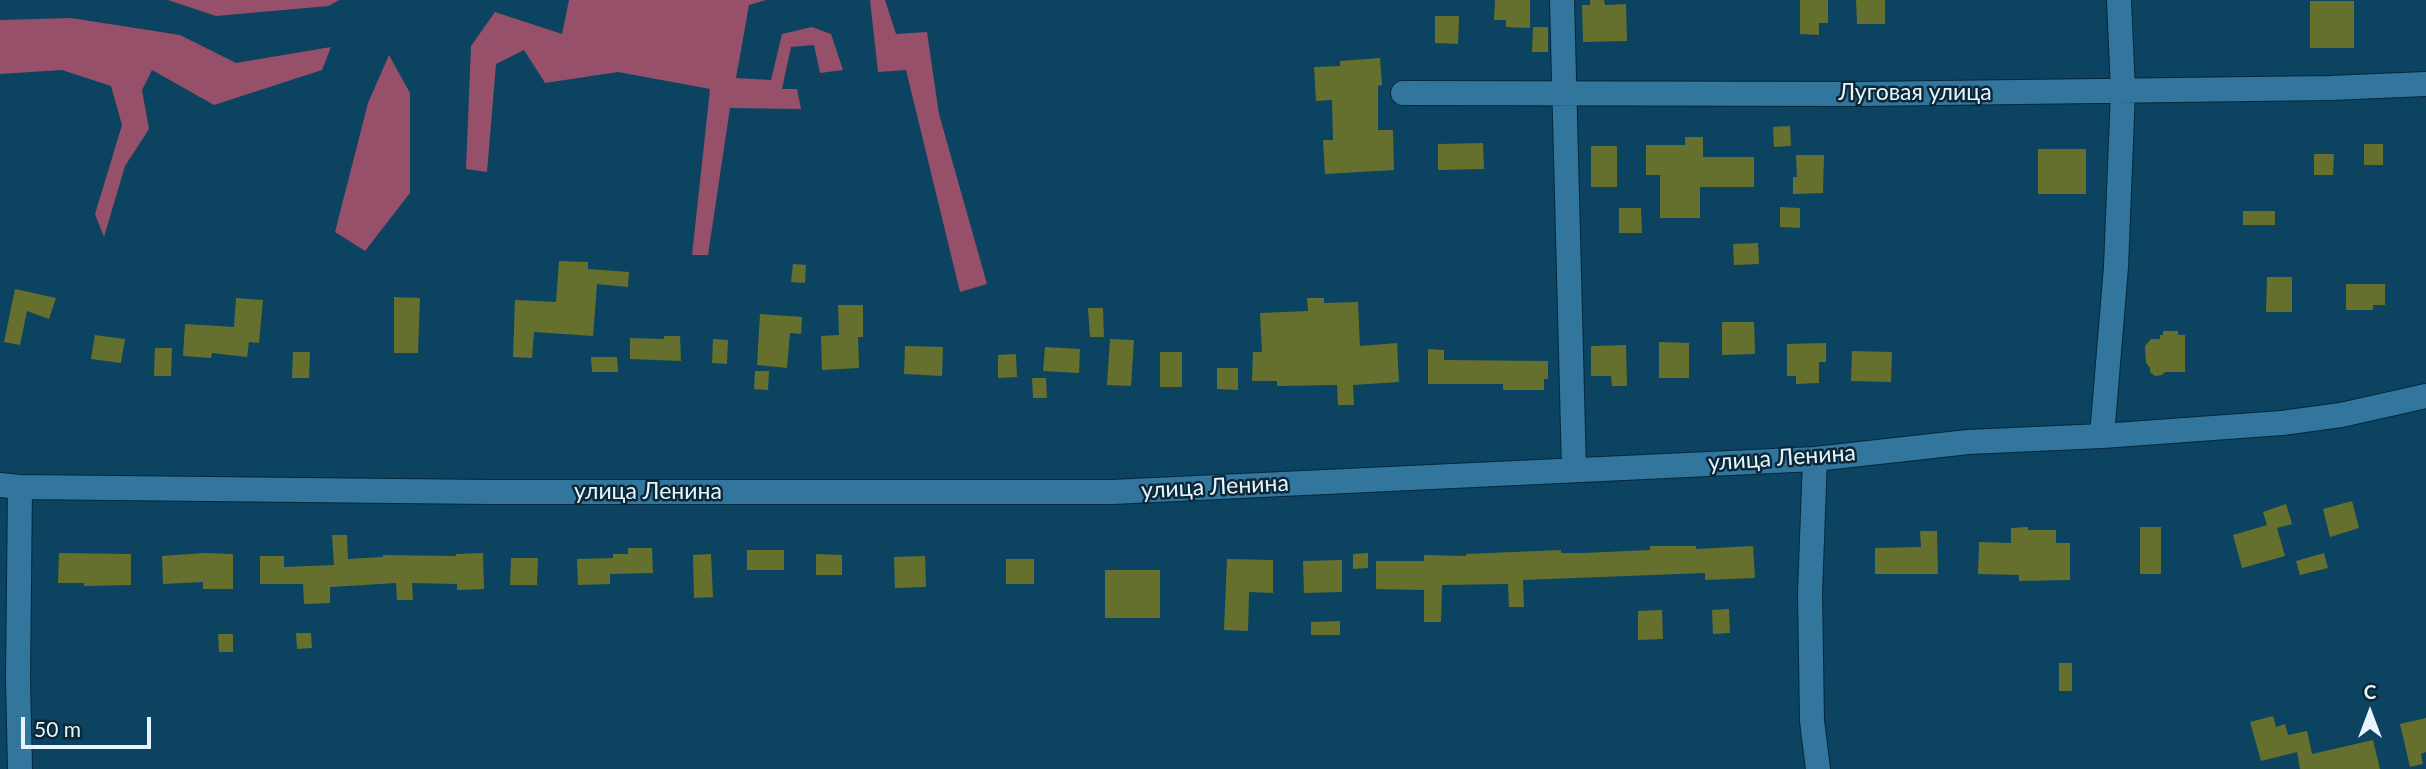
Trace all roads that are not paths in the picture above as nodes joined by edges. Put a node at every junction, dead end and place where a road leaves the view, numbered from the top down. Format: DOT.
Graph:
graph roads {
  1 [pos="1562,0"];
  2 [pos="2119,0"];
  3 [pos="2426,84"];
  4 [pos="2123,91"];
  5 [pos="1403,93"];
  6 [pos="1565,93"];
  7 [pos="2426,396"];
  8 [pos="2102,436"];
  9 [pos="1815,458"];
  10 [pos="1574,470"];
  11 [pos="10,486"];
  12 [pos="20,769"];
  13 [pos="1818,769"];
  1 -- 6 [label="street"];
  2 -- 4 [label="street"];
  3 -- 4 [label="street, Луговая улица"];
  4 -- 6 [label="street, Луговая улица"];
  4 -- 8 [label="street"];
  5 -- 6 [label="street, Луговая улица"];
  6 -- 10 [label="street"];
  7 -- 8 [label="street, улица Ленина"];
  8 -- 9 [label="street, улица Ленина"];
  9 -- 10 [label="street, улица Ленина"];
  9 -- 13 [label="street"];
  10 -- 11 [label="street, улица Ленина"];
  11 -- 12 [label="street"];
}
